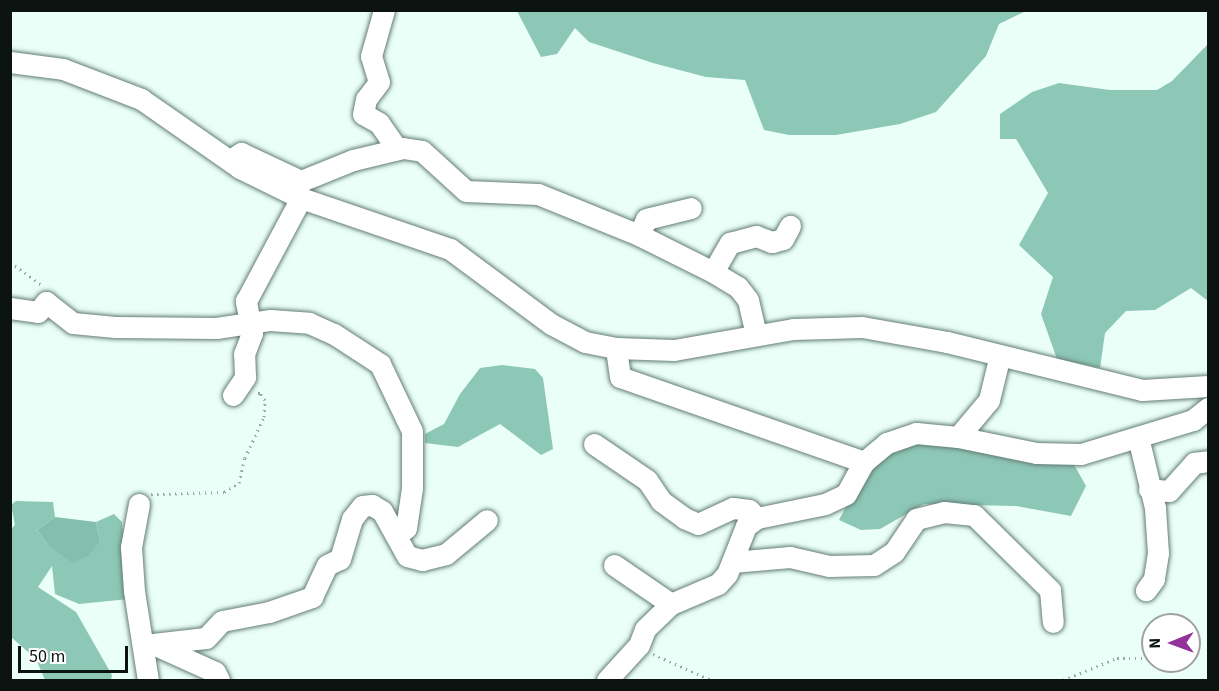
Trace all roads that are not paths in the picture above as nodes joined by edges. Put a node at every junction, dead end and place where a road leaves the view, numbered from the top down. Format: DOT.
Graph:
graph roads {
  1 [pos="384,10"];
  2 [pos="10,62"];
  3 [pos="397,149"];
  4 [pos="229,161"];
  5 [pos="301,198"];
  6 [pos="691,208"];
  7 [pos="790,225"];
  8 [pos="639,235"];
  9 [pos="713,272"];
  10 [pos="10,308"];
  11 [pos="249,321"];
  12 [pos="756,335"];
  13 [pos="616,348"];
  14 [pos="1000,355"];
  15 [pos="1209,386"];
  16 [pos="233,395"];
  17 [pos="1209,408"];
  18 [pos="958,437"];
  19 [pos="1138,437"];
  20 [pos="594,444"];
  21 [pos="1209,461"];
  22 [pos="864,462"];
  23 [pos="1149,489"];
  24 [pos="139,504"];
  25 [pos="757,518"];
  26 [pos="487,520"];
  27 [pos="397,535"];
  28 [pos="732,562"];
  29 [pos="614,565"];
  30 [pos="1146,590"];
  31 [pos="671,604"];
  32 [pos="1053,622"];
  33 [pos="148,645"];
  34 [pos="148,681"];
  35 [pos="219,681"];
  36 [pos="607,681"];
  1 -- 3 [label="street"];
  2 -- 4 [label="street"];
  3 -- 4 [label="street"];
  3 -- 8 [label="street"];
  4 -- 5 [label="street"];
  5 -- 11 [label="street"];
  5 -- 13 [label="street"];
  6 -- 8 [label="street"];
  7 -- 9 [label="street"];
  8 -- 9 [label="street"];
  9 -- 12 [label="street"];
  10 -- 11 [label="street"];
  11 -- 16 [label="street"];
  11 -- 27 [label="street"];
  12 -- 13 [label="street"];
  12 -- 14 [label="street"];
  13 -- 22 [label="street"];
  14 -- 15 [label="street"];
  14 -- 18 [label="street"];
  17 -- 19 [label="street"];
  18 -- 19 [label="street"];
  18 -- 22 [label="street"];
  19 -- 23 [label="street"];
  20 -- 25 [label="street"];
  21 -- 23 [label="street"];
  22 -- 25 [label="street"];
  23 -- 30 [label="street"];
  24 -- 33 [label="street"];
  25 -- 28 [label="street"];
  26 -- 27 [label="street"];
  27 -- 33 [label="street"];
  28 -- 31 [label="street"];
  28 -- 32 [label="street"];
  29 -- 31 [label="street"];
  31 -- 36 [label="street"];
  33 -- 34 [label="street"];
  33 -- 35 [label="street"];
}
